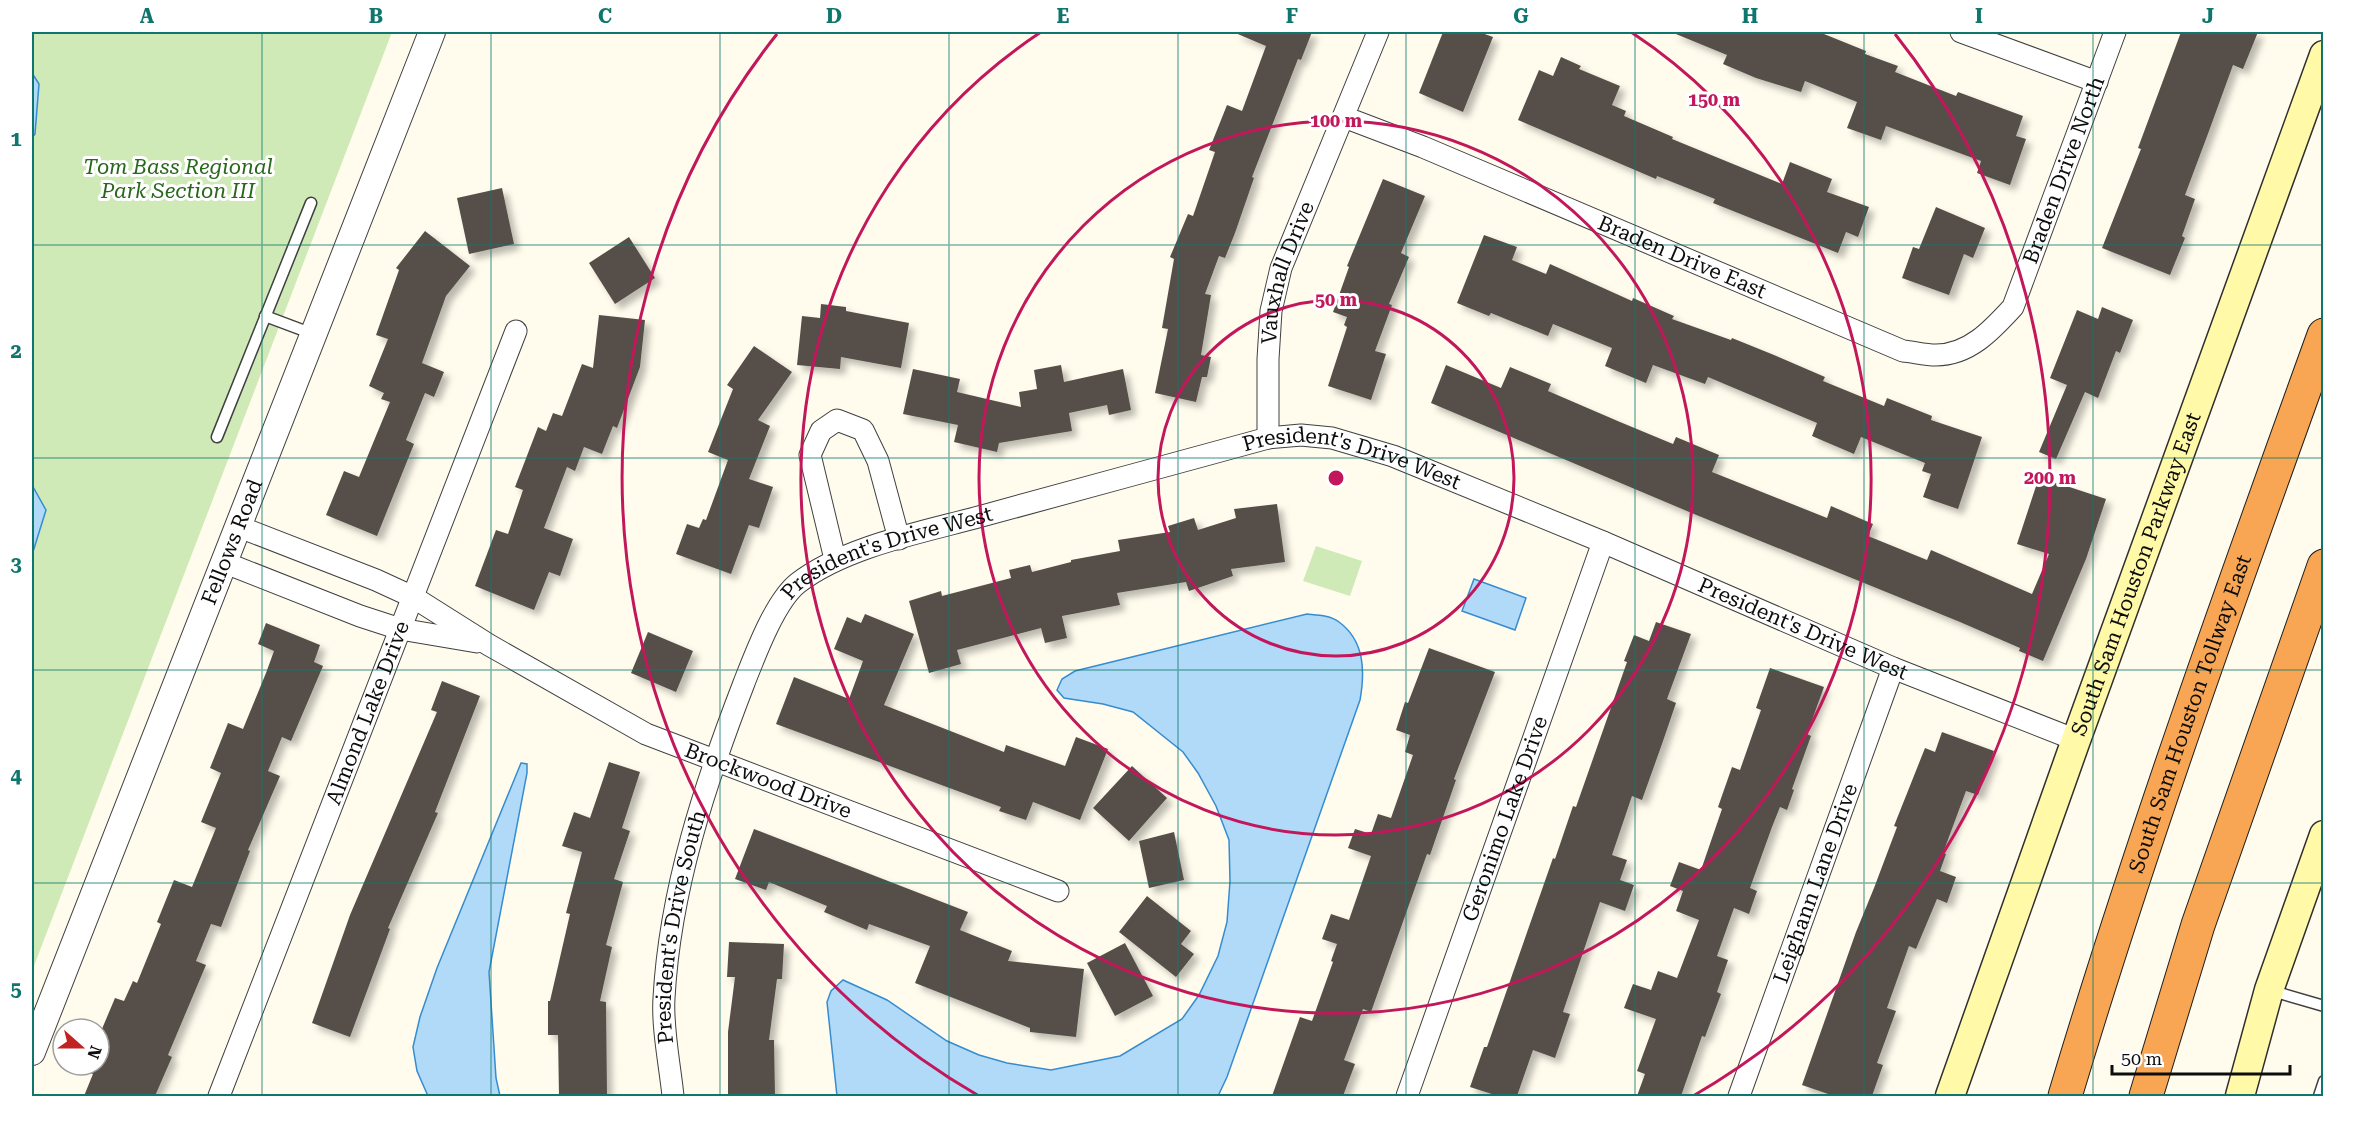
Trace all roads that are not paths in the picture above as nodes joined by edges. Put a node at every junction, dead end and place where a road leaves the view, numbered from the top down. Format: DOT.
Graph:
graph roads {
  1 [pos="432,32"];
  2 [pos="1378,32"];
  3 [pos="1961,32"];
  4 [pos="2115,32"];
  5 [pos="2324,55"];
  6 [pos="2097,82"];
  7 [pos="1344,117"];
  8 [pos="311,203"];
  9 [pos="2013,308"];
  10 [pos="265,316"];
  11 [pos="516,331"];
  12 [pos="314,334"];
  13 [pos="2324,335"];
  14 [pos="217,437"];
  15 [pos="1268,438"];
  16 [pos="237,526"];
  17 [pos="899,539"];
  18 [pos="1603,542"];
  19 [pos="835,559"];
  20 [pos="223,562"];
  21 [pos="2324,566"];
  22 [pos="413,597"];
  23 [pos="400,629"];
  24 [pos="489,645"];
  25 [pos="1893,668"];
  26 [pos="2076,740"];
  27 [pos="714,761"];
  28 [pos="2324,835"];
  29 [pos="1058,891"];
  30 [pos="2269,990"];
  31 [pos="2324,1006"];
  32 [pos="32,1052"];
  33 [pos="2324,1081"];
  34 [pos="219,1096"];
  35 [pos="673,1096"];
  36 [pos="1407,1096"];
  37 [pos="1739,1096"];
  38 [pos="1950,1096"];
  39 [pos="2065,1096"];
  40 [pos="2146,1096"];
  41 [pos="2240,1096"];
  42 [pos="2319,1096"];
  1 -- 12 [label="street, Fellows Road"];
  2 -- 7 [label="street, Vauxhall Drive"];
  3 -- 6 [label="street"];
  4 -- 6 [label="street, Braden Drive North"];
  5 -- 26 [label="main road, South Sam Houston Parkway East"];
  6 -- 9 [label="street, Braden Drive North"];
  7 -- 9 [label="street, Braden Drive East"];
  7 -- 15 [label="street, Vauxhall Drive"];
  8 -- 10 [label="lane"];
  10 -- 12 [label="lane"];
  10 -- 14 [label="lane"];
  11 -- 22 [label="street, Almond Lake Drive"];
  12 -- 16 [label="street, Fellows Road"];
  13 -- 39 [label="highway, South Sam Houston Tollway East"];
  15 -- 17 [label="street, President's Drive West"];
  15 -- 18 [label="street, President's Drive West"];
  16 -- 20 [label="street, Fellows Road"];
  16 -- 22 [label="street, Brockwood Drive"];
  17 -- 19 [label="street, President's Drive West"];
  17 -- 19 [label="street"];
  18 -- 25 [label="street, President's Drive West"];
  18 -- 36 [label="street, Geronimo Lake Drive"];
  19 -- 27 [label="street, President's Drive West"];
  20 -- 23 [label="street, Brockwood Drive"];
  20 -- 32 [label="street, Fellows Road"];
  21 -- 40 [label="highway"];
  22 -- 23 [label="street, Almond Lake Drive"];
  22 -- 24 [label="street, Brockwood Drive"];
  23 -- 24 [label="street, Brockwood Drive"];
  23 -- 34 [label="street, Almond Lake Drive"];
  24 -- 27 [label="street, Brockwood Drive"];
  25 -- 26 [label="street, President's Drive West"];
  25 -- 37 [label="street, Leighann Lane Drive"];
  26 -- 38 [label="main road, South Sam Houston Parkway East"];
  27 -- 29 [label="street, Brockwood Drive"];
  27 -- 35 [label="street, President's Drive South"];
  28 -- 30 [label="main road"];
  30 -- 31 [label="lane"];
  30 -- 41 [label="main road"];
  33 -- 42 [label="lane"];
}
